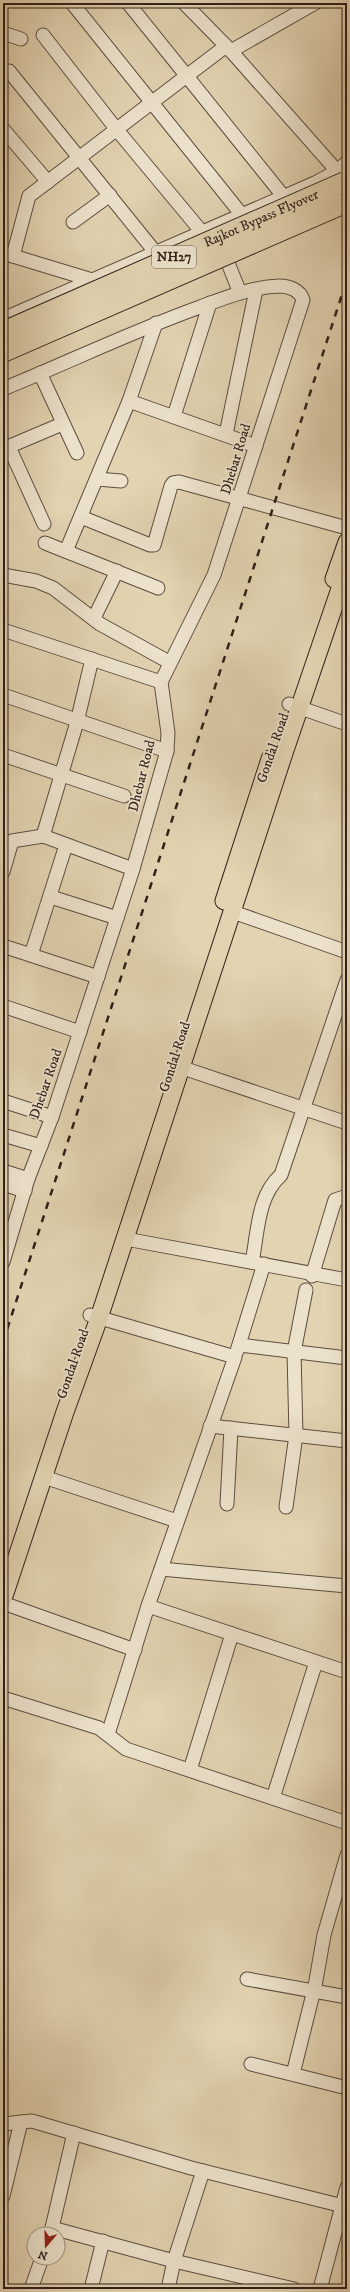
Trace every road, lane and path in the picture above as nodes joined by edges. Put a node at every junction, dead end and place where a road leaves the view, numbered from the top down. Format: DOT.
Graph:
graph roads {
  1 [pos="72,3"];
  2 [pos="128,3"];
  3 [pos="184,3"];
  4 [pos="314,3"];
  5 [pos="3,33"];
  6 [pos="43,35"];
  7 [pos="21,39"];
  8 [pos="229,48"];
  9 [pos="9,71"];
  10 [pos="187,76"];
  11 [pos="152,103"];
  12 [pos="3,129"];
  13 [pos="116,130"];
  14 [pos="80,157"];
  15 [pos="347,162"];
  16 [pos="341,177"];
  17 [pos="48,182"];
  18 [pos="110,195"];
  19 [pos="284,197"];
  20 [pos="340,205"];
  21 [pos="242,215"];
  22 [pos="73,222"];
  23 [pos="206,229"];
  24 [pos="156,253"];
  25 [pos="8,254"];
  26 [pos="92,280"];
  27 [pos="256,290"];
  28 [pos="240,293"];
  29 [pos="210,304"];
  30 [pos="3,319"];
  31 [pos="156,323"];
  32 [pos="3,332"];
  33 [pos="3,352"];
  34 [pos="40,374"];
  35 [pos="3,389"];
  36 [pos="129,401"];
  37 [pos="174,416"];
  38 [pos="62,424"];
  39 [pos="226,434"];
  40 [pos="256,446"];
  41 [pos="6,448"];
  42 [pos="77,453"];
  43 [pos="97,479"];
  44 [pos="121,481"];
  45 [pos="241,498"];
  46 [pos="81,517"];
  47 [pos="44,524"];
  48 [pos="347,528"];
  49 [pos="347,542"];
  50 [pos="45,543"];
  51 [pos="66,551"];
  52 [pos="347,568"];
  53 [pos="117,571"];
  54 [pos="3,575"];
  55 [pos="158,588"];
  56 [pos="94,618"];
  57 [pos="3,630"];
  58 [pos="92,659"];
  59 [pos="169,662"];
  60 [pos="161,682"];
  61 [pos="3,695"];
  62 [pos="294,705"];
  63 [pos="77,722"];
  64 [pos="347,724"];
  65 [pos="167,751"];
  66 [pos="3,755"];
  67 [pos="60,776"];
  68 [pos="124,796"];
  69 [pos="43,836"];
  70 [pos="66,845"];
  71 [pos="133,869"];
  72 [pos="3,872"];
  73 [pos="51,897"];
  74 [pos="233,912"];
  75 [pos="117,918"];
  76 [pos="3,946"];
  77 [pos="347,952"];
  78 [pos="31,956"];
  79 [pos="98,977"];
  80 [pos="347,980"];
  81 [pos="3,1006"];
  82 [pos="80,1032"];
  83 [pos="180,1067"];
  84 [pos="3,1101"];
  85 [pos="304,1109"];
  86 [pos="52,1117"];
  87 [pos="347,1123"];
  88 [pos="3,1135"];
  89 [pos="41,1146"];
  90 [pos="3,1171"];
  91 [pos="3,1184"];
  92 [pos="26,1185"];
  93 [pos="347,1196"];
  94 [pos="7,1234"];
  95 [pos="126,1239"];
  96 [pos="3,1262"];
  97 [pos="258,1263"];
  98 [pos="313,1275"];
  99 [pos="347,1280"];
  100 [pos="306,1290"];
  101 [pos="94,1316"];
  102 [pos="238,1351"];
  103 [pos="294,1352"];
  104 [pos="347,1358"];
  105 [pos="210,1426"];
  106 [pos="231,1428"];
  107 [pos="296,1435"];
  108 [pos="347,1441"];
  109 [pos="44,1477"];
  110 [pos="227,1504"];
  111 [pos="286,1507"];
  112 [pos="178,1521"];
  113 [pos="161,1569"];
  114 [pos="3,1572"];
  115 [pos="347,1586"];
  116 [pos="3,1599"];
  117 [pos="3,1603"];
  118 [pos="148,1606"];
  119 [pos="232,1634"];
  120 [pos="134,1650"];
  121 [pos="316,1662"];
  122 [pos="347,1672"];
  123 [pos="3,1698"];
  124 [pos="108,1734"];
  125 [pos="190,1770"];
  126 [pos="273,1798"];
  127 [pos="347,1823"];
  128 [pos="347,1855"];
  129 [pos="247,1979"];
  130 [pos="314,1991"];
  131 [pos="347,1997"];
  132 [pos="251,2064"];
  133 [pos="293,2074"];
  134 [pos="347,2088"];
  135 [pos="21,2122"];
  136 [pos="3,2124"];
  137 [pos="74,2133"];
  138 [pos="203,2171"];
  139 [pos="347,2187"];
  140 [pos="3,2196"];
  141 [pos="344,2206"];
  142 [pos="52,2226"];
  143 [pos="66,2234"];
  144 [pos="103,2242"];
  145 [pos="174,2261"];
  146 [pos="39,2266"];
  147 [pos="241,2283"];
  148 [pos="31,2289"];
  149 [pos="91,2289"];
  150 [pos="168,2289"];
  151 [pos="294,2289"];
  152 [pos="320,2289"];
  1 -- 11 [label="street"];
  2 -- 10 [label="street"];
  3 -- 8 [label="street"];
  4 -- 8 [label="street"];
  5 -- 7 [label="street"];
  6 -- 13 [label="street"];
  8 -- 10 [label="street"];
  8 -- 16 [label="street"];
  9 -- 14 [label="street"];
  10 -- 11 [label="street"];
  10 -- 19 [label="street"];
  11 -- 13 [label="street"];
  11 -- 21 [label="street"];
  12 -- 17 [label="street"];
  13 -- 14 [label="street"];
  13 -- 23 [label="street"];
  14 -- 17 [label="street"];
  14 -- 18 [label="street"];
  15 -- 16 [label="street"];
  16 -- 19 [label="street"];
  16 -- 32 [label="highway, Rajkot Bypass Flyover / NH27, bridge"];
  17 -- 25 [label="street"];
  18 -- 22 [label="street"];
  18 -- 24 [label="street"];
  19 -- 21 [label="street"];
  20 -- 33 [label="highway, Rajkot Bypass Flyover / NH27, bridge"];
  21 -- 23 [label="street"];
  23 -- 24 [label="street"];
  23 -- 28 [label="street"];
  24 -- 26 [label="street"];
  25 -- 26 [label="street"];
  26 -- 30 [label="street"];
  27 -- 28 [label="street, Dhebar Road"];
  27 -- 39 [label="street"];
  27 -- 40 [label="street, Dhebar Road"];
  28 -- 29 [label="street, Dhebar Road"];
  29 -- 31 [label="street, Dhebar Road"];
  29 -- 37 [label="street"];
  31 -- 34 [label="street, Dhebar Road"];
  31 -- 36 [label="street"];
  34 -- 35 [label="street, Dhebar Road"];
  34 -- 38 [label="street"];
  36 -- 37 [label="street"];
  36 -- 43 [label="street"];
  37 -- 39 [label="street"];
  38 -- 41 [label="street"];
  38 -- 42 [label="street"];
  39 -- 40 [label="street"];
  40 -- 45 [label="street, Dhebar Road"];
  41 -- 47 [label="street"];
  43 -- 44 [label="street"];
  43 -- 46 [label="street"];
  45 -- 46 [label="street"];
  45 -- 48 [label="street"];
  45 -- 59 [label="street, Dhebar Road"];
  46 -- 51 [label="street"];
  49 -- 62 [label="main road, Gondal Road"];
  50 -- 51 [label="street"];
  51 -- 53 [label="street"];
  52 -- 62 [label="main road"];
  53 -- 55 [label="street"];
  53 -- 56 [label="street"];
  54 -- 56 [label="street"];
  56 -- 59 [label="street"];
  57 -- 58 [label="street"];
  58 -- 60 [label="street"];
  58 -- 63 [label="street"];
  59 -- 60 [label="street, Dhebar Road"];
  60 -- 65 [label="street, Dhebar Road"];
  61 -- 63 [label="street"];
  62 -- 64 [label="street"];
  62 -- 74 [label="main road"];
  62 -- 101 [label="main road, Gondal Road"];
  63 -- 65 [label="street"];
  63 -- 67 [label="street"];
  65 -- 71 [label="street, Dhebar Road"];
  66 -- 67 [label="street"];
  67 -- 68 [label="street"];
  67 -- 69 [label="street"];
  69 -- 70 [label="street"];
  69 -- 72 [label="street"];
  70 -- 71 [label="street"];
  70 -- 73 [label="street"];
  71 -- 75 [label="street, Dhebar Road"];
  73 -- 75 [label="street"];
  73 -- 78 [label="street"];
  74 -- 77 [label="street"];
  74 -- 83 [label="main road"];
  75 -- 79 [label="street, Dhebar Road"];
  76 -- 78 [label="street"];
  78 -- 79 [label="street"];
  79 -- 82 [label="street, Dhebar Road"];
  80 -- 85 [label="street"];
  81 -- 82 [label="street"];
  82 -- 86 [label="street, Dhebar Road"];
  83 -- 85 [label="street"];
  83 -- 95 [label="main road"];
  84 -- 86 [label="street"];
  85 -- 87 [label="street"];
  85 -- 97 [label="street"];
  86 -- 89 [label="street, Dhebar Road"];
  88 -- 89 [label="street"];
  89 -- 92 [label="street, Dhebar Road"];
  90 -- 92 [label="street"];
  91 -- 92 [label="street"];
  92 -- 94 [label="street, Dhebar Road"];
  93 -- 98 [label="street"];
  94 -- 96 [label="street, Dhebar Road"];
  95 -- 97 [label="street"];
  95 -- 101 [label="main road"];
  97 -- 98 [label="street"];
  97 -- 102 [label="street"];
  98 -- 99 [label="street"];
  100 -- 103 [label="street"];
  101 -- 102 [label="street"];
  101 -- 109 [label="main road"];
  101 -- 114 [label="main road, Gondal Road"];
  102 -- 103 [label="street"];
  102 -- 105 [label="street"];
  103 -- 104 [label="street"];
  103 -- 107 [label="street"];
  105 -- 106 [label="street"];
  105 -- 112 [label="street"];
  106 -- 107 [label="street"];
  106 -- 110 [label="street"];
  107 -- 108 [label="street"];
  107 -- 111 [label="street"];
  109 -- 112 [label="street"];
  109 -- 116 [label="main road"];
  112 -- 113 [label="street"];
  113 -- 115 [label="street"];
  113 -- 118 [label="street"];
  117 -- 120 [label="street"];
  118 -- 119 [label="street"];
  118 -- 120 [label="street"];
  119 -- 121 [label="street"];
  119 -- 125 [label="street"];
  120 -- 124 [label="street"];
  121 -- 122 [label="street"];
  121 -- 126 [label="street"];
  123 -- 124 [label="street"];
  124 -- 125 [label="street"];
  125 -- 126 [label="street"];
  126 -- 127 [label="street"];
  128 -- 130 [label="street"];
  129 -- 130 [label="street"];
  130 -- 131 [label="street"];
  130 -- 133 [label="street"];
  132 -- 133 [label="street"];
  133 -- 134 [label="street"];
  135 -- 136 [label="street"];
  135 -- 137 [label="street"];
  135 -- 140 [label="street"];
  137 -- 138 [label="street"];
  137 -- 142 [label="street"];
  138 -- 141 [label="street"];
  138 -- 145 [label="street"];
  139 -- 141 [label="street"];
  141 -- 152 [label="street"];
  143 -- 144 [label="street"];
  144 -- 145 [label="street"];
  144 -- 149 [label="street"];
  145 -- 147 [label="street"];
  145 -- 150 [label="street"];
  146 -- 148 [label="street"];
  147 -- 151 [label="street"];
}
